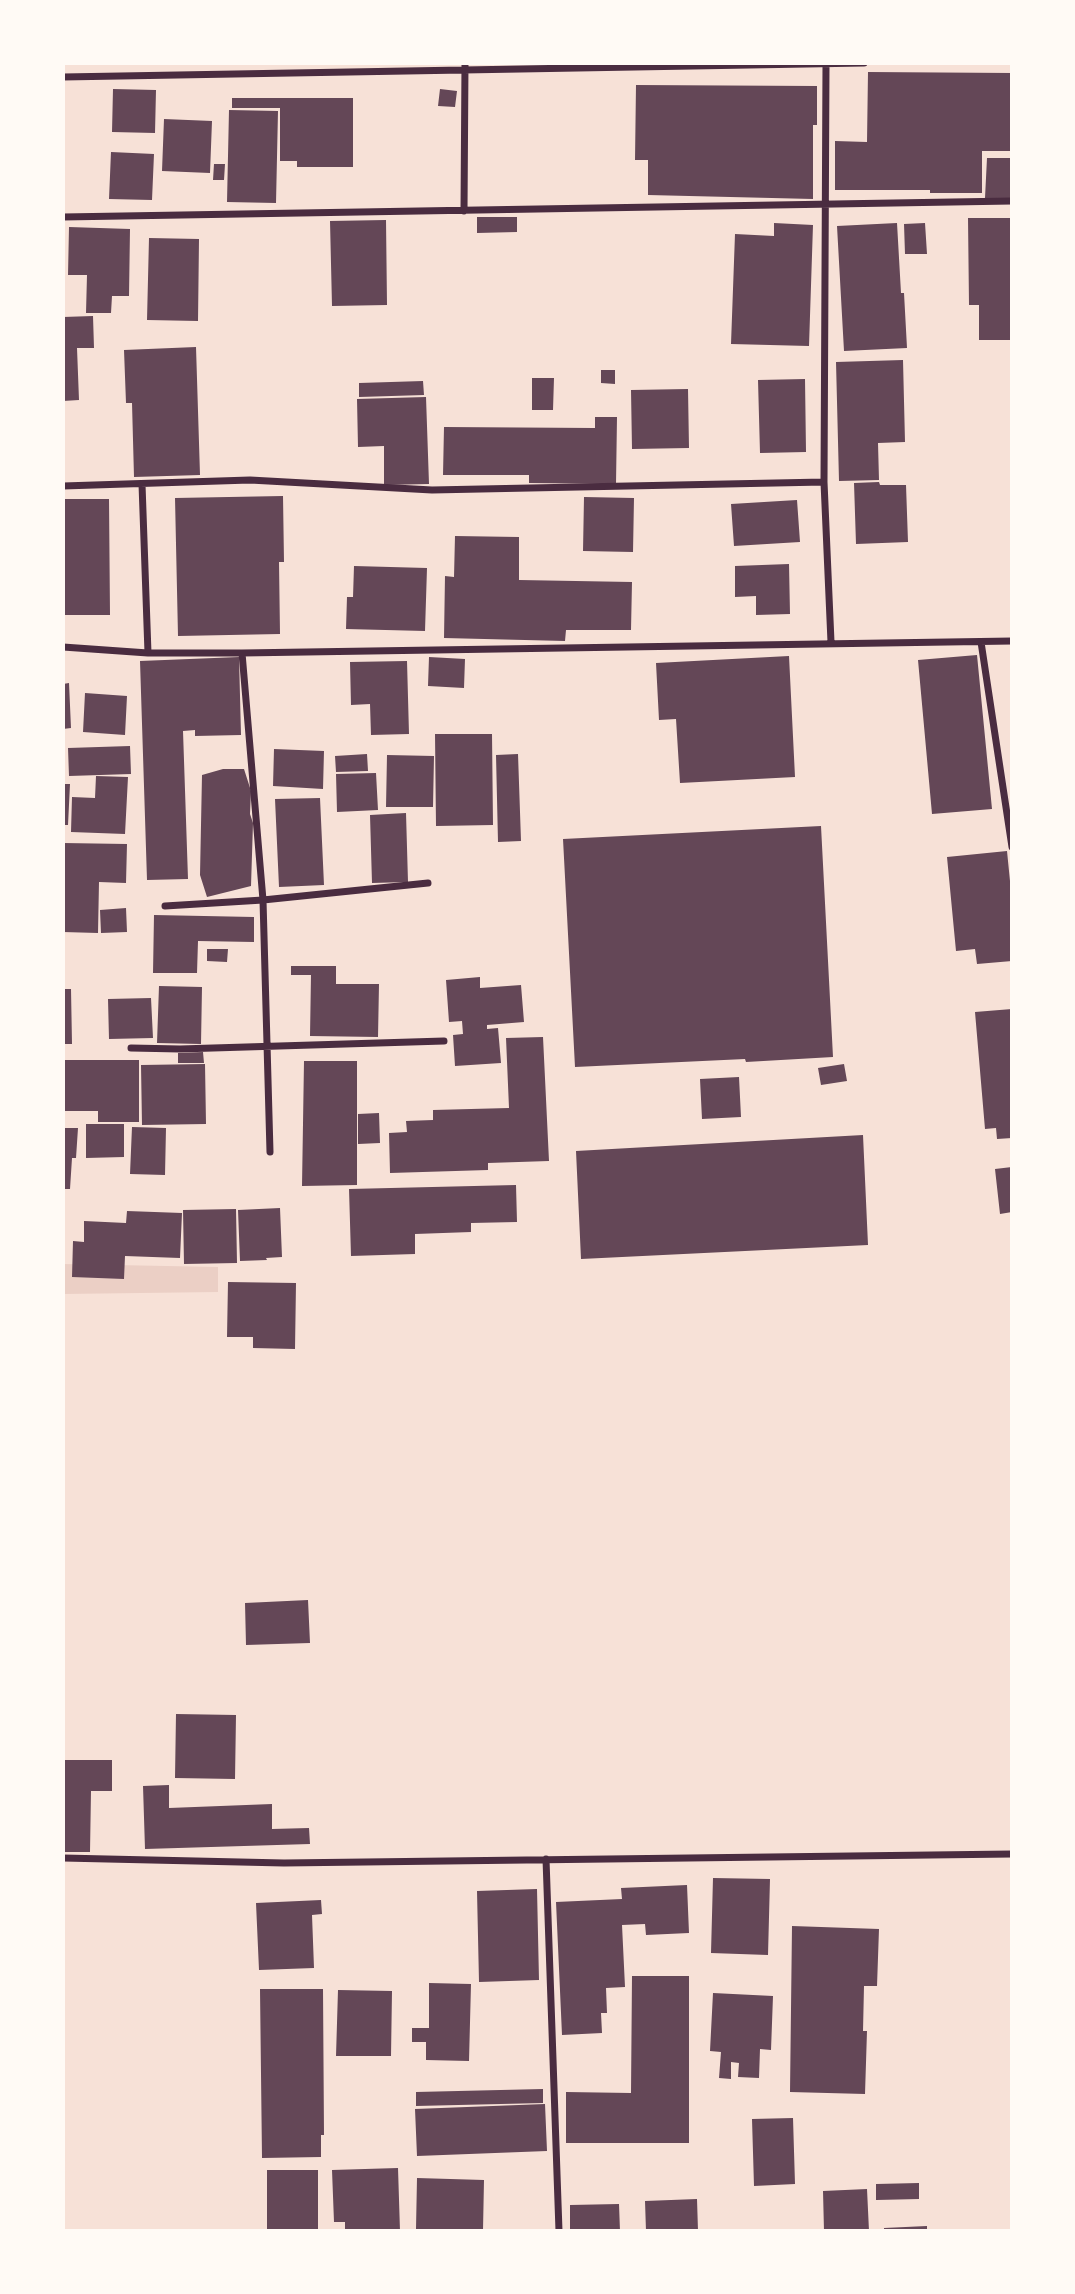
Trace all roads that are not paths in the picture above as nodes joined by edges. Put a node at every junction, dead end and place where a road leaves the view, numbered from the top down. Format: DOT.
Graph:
graph roads {
  1 [pos="864,63"];
  2 [pos="826,64"];
  3 [pos="599,65"];
  4 [pos="466,66"];
  5 [pos="63,78"];
  6 [pos="1012,201"];
  7 [pos="824,204"];
  8 [pos="464,211"];
  9 [pos="63,217"];
  10 [pos="824,482"];
  11 [pos="142,484"];
  12 [pos="63,486"];
  13 [pos="1012,641"];
  14 [pos="831,642"];
  15 [pos="981,642"];
  16 [pos="63,647"];
  17 [pos="148,653"];
  18 [pos="242,653"];
  19 [pos="1012,847"];
  20 [pos="428,883"];
  21 [pos="263,900"];
  22 [pos="165,906"];
  23 [pos="444,1041"];
  24 [pos="268,1046"];
  25 [pos="131,1048"];
  26 [pos="270,1152"];
  27 [pos="1012,1854"];
  28 [pos="63,1858"];
  29 [pos="546,1859"];
  30 [pos="559,2231"];
  1 -- 2 [label="street"];
  2 -- 3 [label="street"];
  2 -- 7 [label="street"];
  3 -- 4 [label="street"];
  4 -- 5 [label="street"];
  4 -- 8 [label="street"];
  6 -- 7 [label="street"];
  7 -- 8 [label="street"];
  7 -- 10 [label="street"];
  8 -- 9 [label="street"];
  10 -- 11 [label="street"];
  10 -- 14 [label="street"];
  11 -- 12 [label="street"];
  11 -- 17 [label="street"];
  13 -- 15 [label="street"];
  14 -- 15 [label="street"];
  14 -- 18 [label="street"];
  15 -- 19 [label="street"];
  16 -- 17 [label="street"];
  17 -- 18 [label="street"];
  18 -- 21 [label="street"];
  20 -- 21 [label="street"];
  21 -- 22 [label="street"];
  21 -- 24 [label="street"];
  23 -- 24 [label="street"];
  24 -- 25 [label="street"];
  24 -- 26 [label="street"];
  27 -- 29 [label="street"];
  28 -- 29 [label="street"];
  29 -- 30 [label="street"];
}
